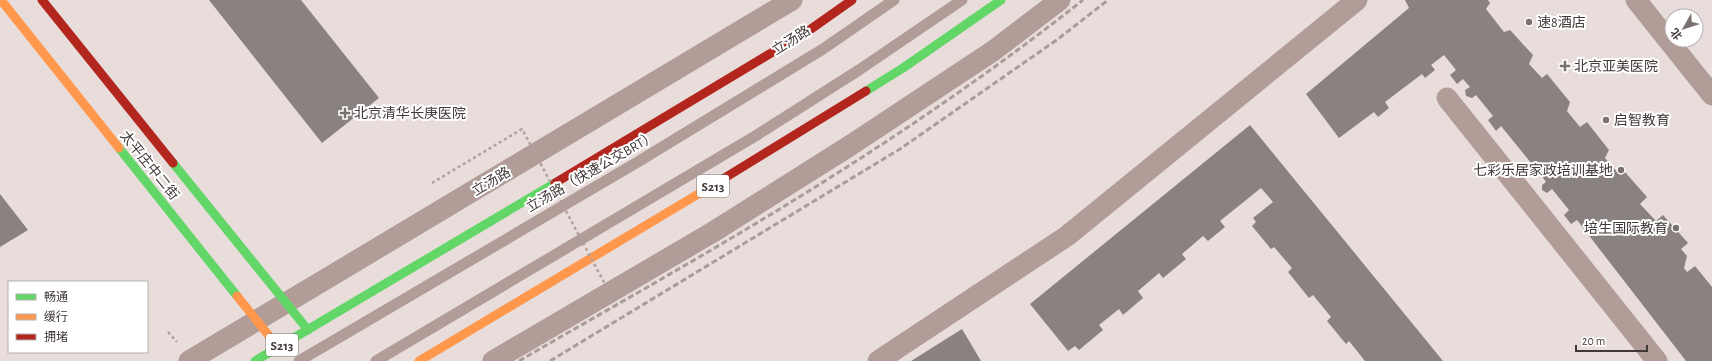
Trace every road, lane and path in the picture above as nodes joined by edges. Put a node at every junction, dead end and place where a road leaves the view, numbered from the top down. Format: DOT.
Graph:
graph roads {
  1 [pos="1,0"];
  2 [pos="42,0"];
  3 [pos="792,0"];
  4 [pos="852,0"];
  5 [pos="894,0"];
  6 [pos="962,0"];
  7 [pos="1001,0"];
  8 [pos="1060,0"];
  9 [pos="1357,0"];
  10 [pos="1636,0"];
  11 [pos="1712,95"];
  12 [pos="1447,98"];
  13 [pos="432,183"];
  14 [pos="694,249"];
  15 [pos="287,304"];
  16 [pos="258,321"];
  17 [pos="308,330"];
  18 [pos="278,347"];
  19 [pos="1653,360"];
  20 [pos="189,361"];
  21 [pos="255,361"];
  22 [pos="299,361"];
  23 [pos="376,361"];
  24 [pos="419,361"];
  25 [pos="493,361"];
  26 [pos="878,361"];
  1 -- 16 [label="main road, 太平庄中二街"];
  2 -- 15 [label="main road, 太平庄中二街"];
  3 -- 15 [label="street, 立汤路 / S213"];
  4 -- 17 [label="main road, 立汤路 / S213"];
  5 -- 22 [label="lane, 立汤路（快速公交BRT）"];
  6 -- 23 [label="lane"];
  7 -- 24 [label="main road, S213"];
  8 -- 25 [label="street, S213"];
  9 -- 26 [label="street"];
  10 -- 11 [label="street"];
  12 -- 19 [label="street"];
  13 -- 14 [label="path, bridge"];
  15 -- 16 [label="street, 立汤路 / S213"];
  15 -- 17 [label="main road, 太平庄中二街"];
  16 -- 18 [label="main road, 太平庄中二街"];
  16 -- 20 [label="street, 立汤路 / S213"];
  17 -- 18 [label="main road, 立汤路 / S213"];
  18 -- 21 [label="main road, 立汤路 / S213"];
}
